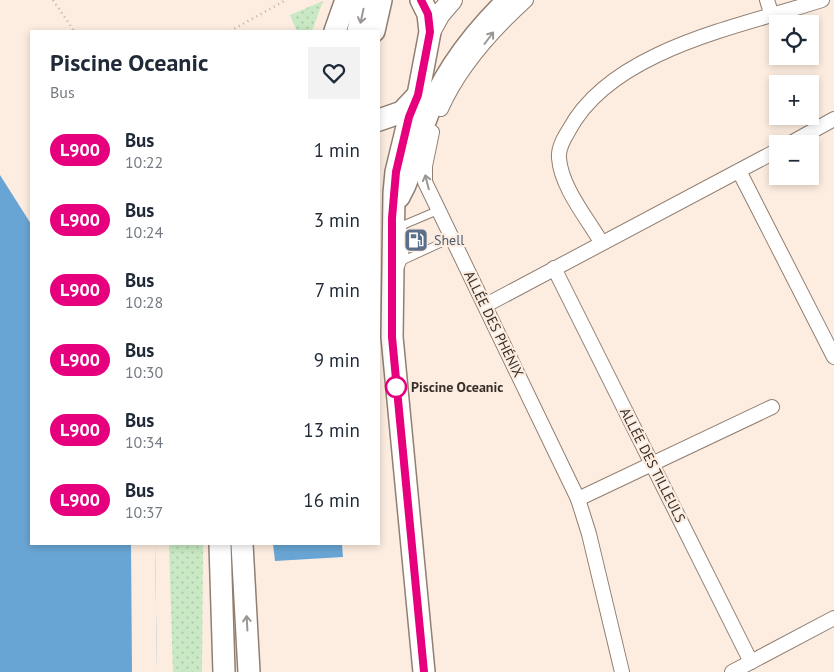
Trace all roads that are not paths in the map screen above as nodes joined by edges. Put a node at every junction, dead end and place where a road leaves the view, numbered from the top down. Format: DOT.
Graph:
graph roads {
  1 [pos="346,0"];
  2 [pos="365,0"];
  3 [pos="381,0"];
  4 [pos="421,0"];
  5 [pos="452,0"];
  6 [pos="508,0"];
  7 [pos="526,0"];
  8 [pos="767,0"];
  9 [pos="822,0"];
  10 [pos="772,15"];
  11 [pos="775,15"];
  12 [pos="769,17"];
  13 [pos="336,30"];
  14 [pos="358,30"];
  15 [pos="374,30"];
  16 [pos="430,32"];
  17 [pos="414,102"];
  18 [pos="834,119"];
  19 [pos="380,120"];
  20 [pos="805,135"];
  21 [pos="769,155"];
  22 [pos="739,171"];
  23 [pos="439,210"];
  24 [pos="395,217"];
  25 [pos="452,238"];
  26 [pos="601,242"];
  27 [pos="404,260"];
  28 [pos="554,268"];
  29 [pos="386,276"];
  30 [pos="486,305"];
  31 [pos="834,357"];
  32 [pos="772,407"];
  33 [pos="653,463"];
  34 [pos="578,499"];
  35 [pos="220,545"];
  36 [pos="242,545"];
  37 [pos="834,618"];
  38 [pos="751,662"];
  39 [pos="224,672"];
  40 [pos="249,672"];
  41 [pos="424,672"];
  42 [pos="622,672"];
  43 [pos="732,672"];
  1 -- 13 [label="main road"];
  2 -- 14 [label="main road, one-way"];
  3 -- 15 [label="main road"];
  4 -- 16 [label="main road"];
  5 -- 16 [label="main road"];
  6 -- 24 [label="main road"];
  23 -- 7 [label="street, ALLÉE DES PHÉNIX, one-way"];
  8 -- 10 [label="street"];
  9 -- 11 [label="street"];
  12 -- 26 [label="street"];
  16 -- 17 [label="main road"];
  17 -- 19 [label="main road"];
  17 -- 24 [label="main road"];
  18 -- 20 [label="street"];
  21 -- 22 [label="street"];
  22 -- 26 [label="street"];
  22 -- 31 [label="street"];
  23 -- 24 [label="lane"];
  23 -- 25 [label="street, ALLÉE DES PHÉNIX"];
  24 -- 27 [label="lane"];
  24 -- 29 [label="main road"];
  25 -- 27 [label="lane"];
  25 -- 30 [label="street, ALLÉE DES PHÉNIX"];
  26 -- 28 [label="street"];
  27 -- 29 [label="lane"];
  28 -- 30 [label="street"];
  28 -- 33 [label="street, ALLÉE DES TILLEULS"];
  29 -- 41 [label="main road"];
  30 -- 34 [label="street, ALLÉE DES PHÉNIX"];
  32 -- 33 [label="street"];
  33 -- 34 [label="street"];
  33 -- 38 [label="street, ALLÉE DES TILLEULS"];
  34 -- 42 [label="street, ALLÉE DES PHÉNIX"];
  35 -- 39 [label="main road"];
  40 -- 36 [label="main road, one-way"];
  37 -- 38 [label="street"];
  38 -- 43 [label="street"];
}
